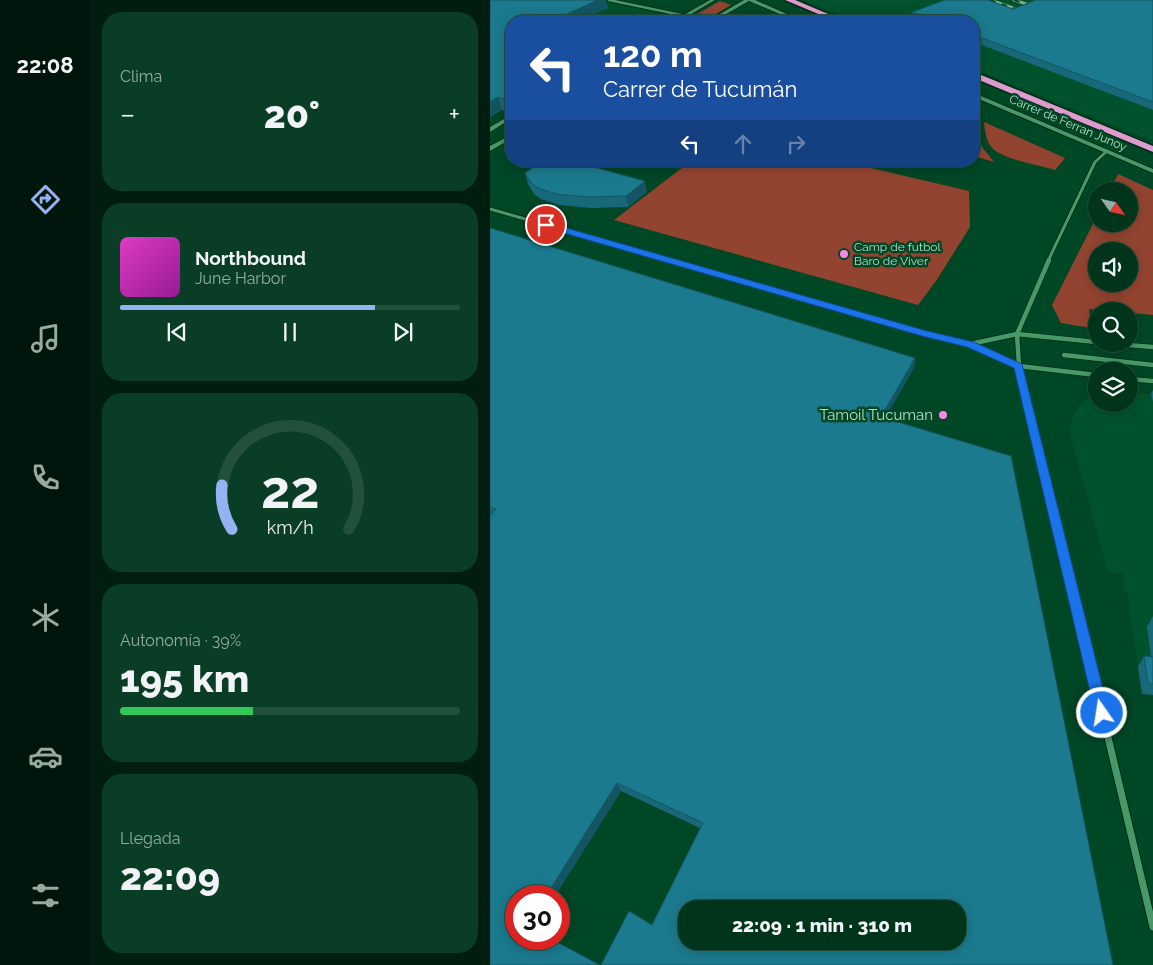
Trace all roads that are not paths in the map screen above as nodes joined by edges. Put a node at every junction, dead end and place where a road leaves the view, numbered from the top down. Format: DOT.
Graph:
graph roads {
  1 [pos="609,0"];
  2 [pos="713,0"];
  3 [pos="747,0"];
  4 [pos="751,0"];
  5 [pos="789,0"];
  6 [pos="681,15"];
  7 [pos="688,15"];
  8 [pos="721,15"];
  9 [pos="786,15"];
  10 [pos="826,15"];
  11 [pos="980,77"];
  12 [pos="980,98"];
  13 [pos="505,121"];
  14 [pos="490,130"];
  15 [pos="505,140"];
  16 [pos="490,149"];
  17 [pos="1153,149"];
  18 [pos="1107,151"];
  19 [pos="1153,171"];
  20 [pos="490,209"];
  21 [pos="1017,334"];
  22 [pos="1088,341"];
  23 [pos="970,344"];
  24 [pos="1138,346"];
  25 [pos="1153,347"];
  26 [pos="1064,355"];
  27 [pos="1153,365"];
  28 [pos="1019,366"];
  29 [pos="1088,374"];
  30 [pos="1138,380"];
  31 [pos="1153,381"];
  32 [pos="1153,927"];
  1 -- 6 [label="street"];
  2 -- 7 [label="main road"];
  3 -- 8 [label="main road"];
  4 -- 9 [label="main road"];
  5 -- 10 [label="highway"];
  11 -- 17 [label="highway"];
  12 -- 18 [label="main road, Carrer de Ferran Junoy"];
  13 -- 14 [label="main road"];
  15 -- 16 [label="main road"];
  18 -- 19 [label="main road, Carrer de Ferran Junoy"];
  18 -- 21 [label="street"];
  20 -- 23 [label="street"];
  21 -- 22 [label="street"];
  21 -- 23 [label="street"];
  21 -- 28 [label="street"];
  23 -- 28 [label="street"];
  24 -- 25 [label="street"];
  26 -- 27 [label="street"];
  28 -- 29 [label="street"];
  28 -- 32 [label="street"];
  30 -- 31 [label="street"];
}
